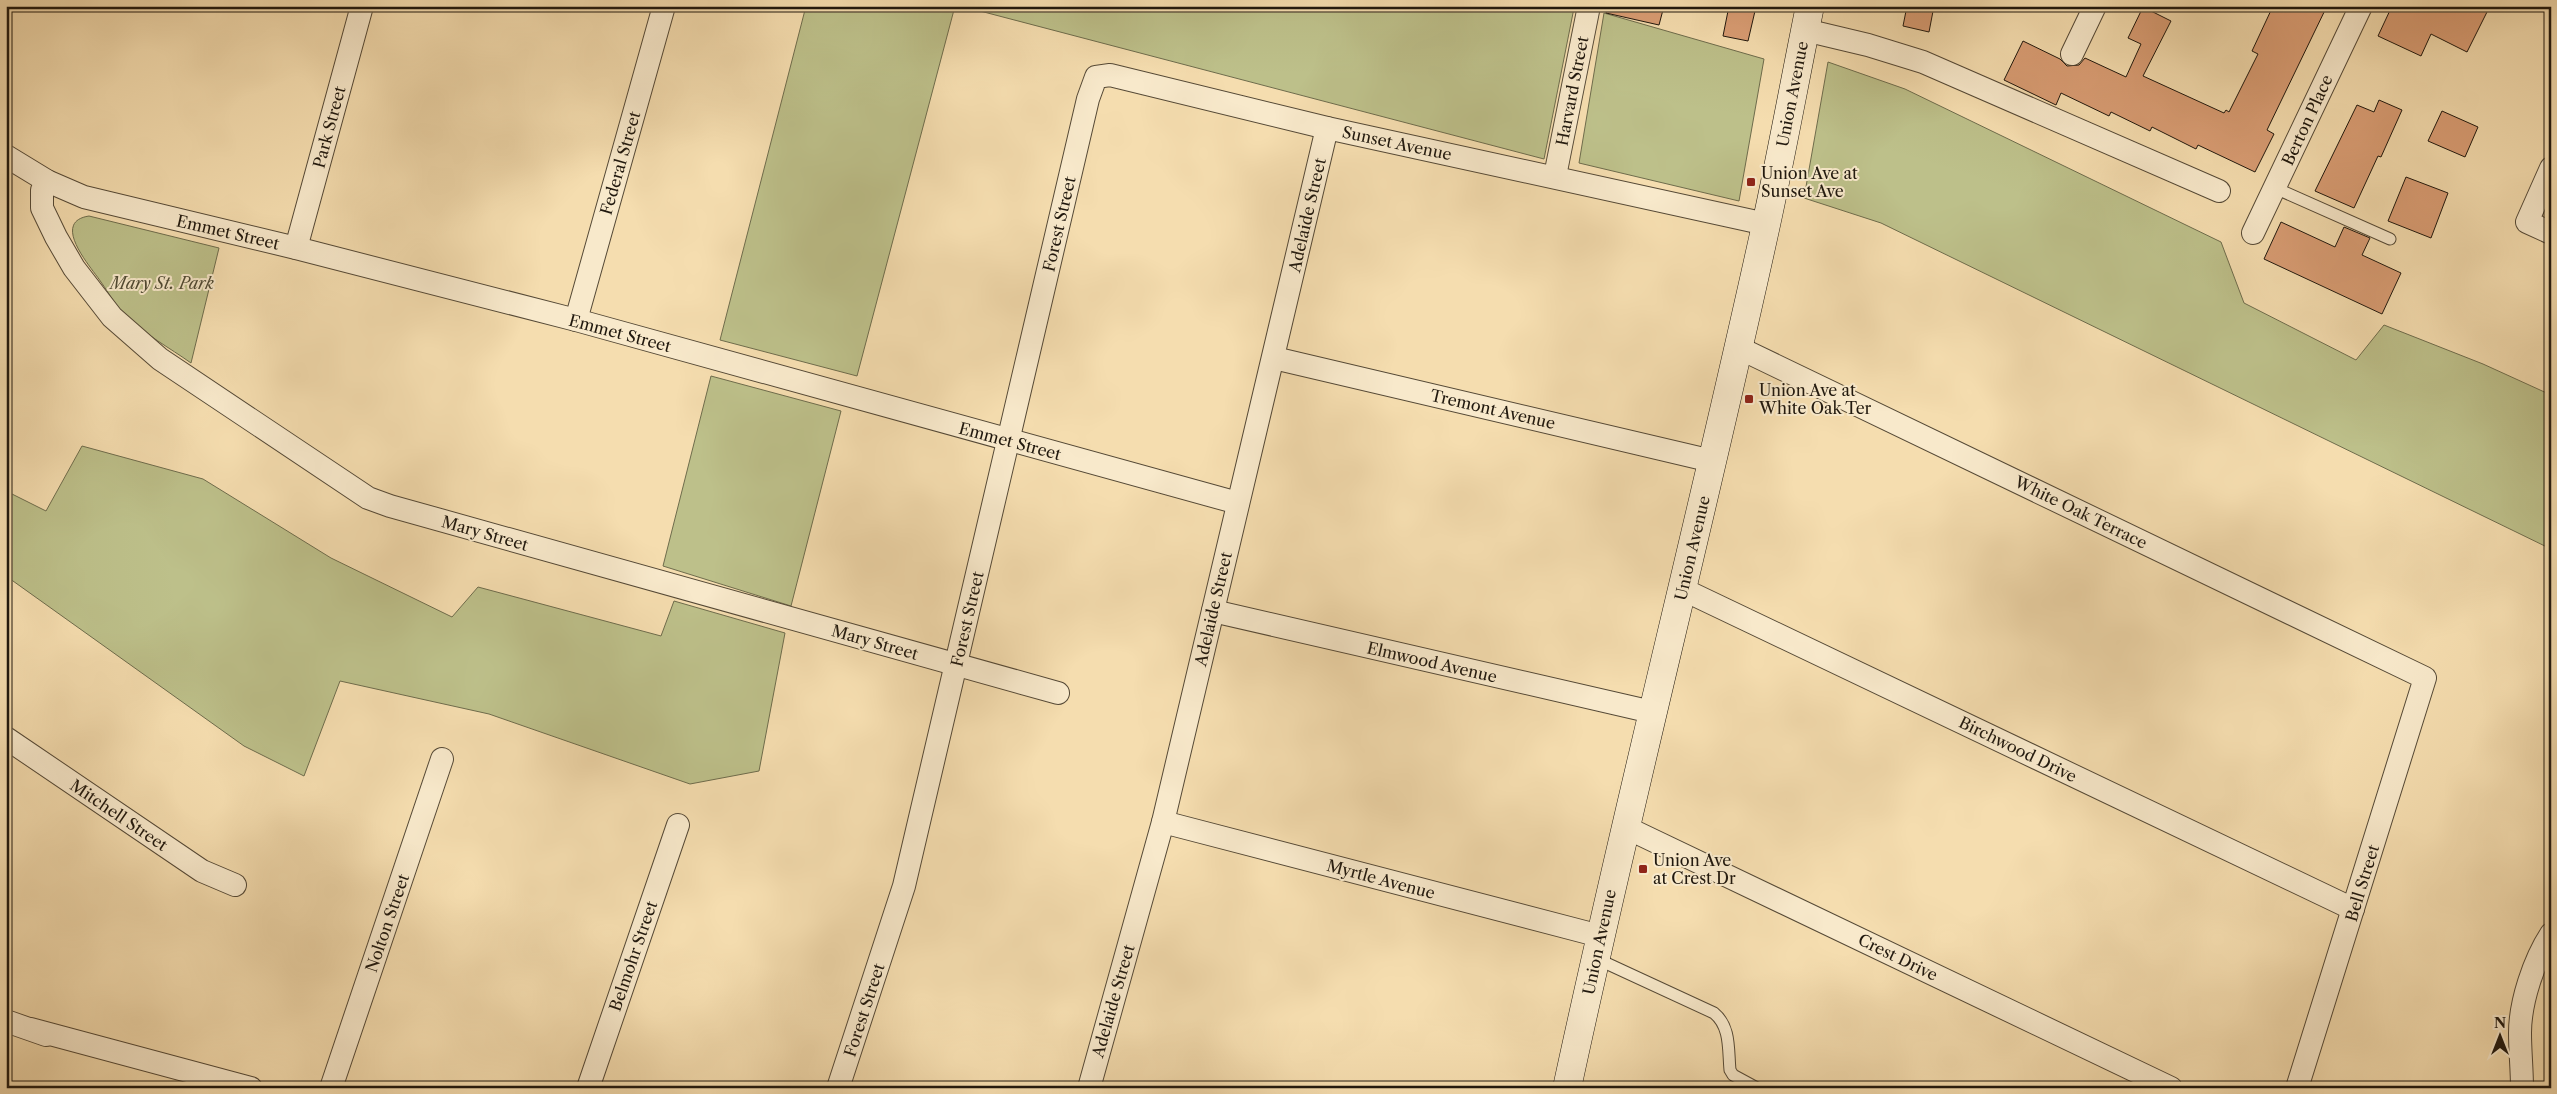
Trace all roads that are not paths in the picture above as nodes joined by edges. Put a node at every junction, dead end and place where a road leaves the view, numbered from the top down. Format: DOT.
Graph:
graph roads {
  1 [pos="362,6"];
  2 [pos="664,6"];
  3 [pos="1589,6"];
  4 [pos="2095,6"];
  5 [pos="2361,6"];
  6 [pos="1807,18"];
  7 [pos="2072,54"];
  8 [pos="1327,128"];
  9 [pos="1078,144"];
  10 [pos="6,156"];
  11 [pos="2551,168"];
  12 [pos="1555,176"];
  13 [pos="47,181"];
  14 [pos="2275,188"];
  15 [pos="2219,191"];
  16 [pos="1766,224"];
  17 [pos="2253,234"];
  18 [pos="2551,234"];
  19 [pos="2390,239"];
  20 [pos="296,248"];
  21 [pos="576,320"];
  22 [pos="1737,347"];
  23 [pos="1274,358"];
  24 [pos="1007,441"];
  25 [pos="1712,461"];
  26 [pos="1238,503"];
  27 [pos="1682,589"];
  28 [pos="1213,611"];
  29 [pos="957,664"];
  30 [pos="2425,678"];
  31 [pos="1058,693"];
  32 [pos="1652,712"];
  33 [pos="6,738"];
  34 [pos="442,759"];
  35 [pos="1163,822"];
  36 [pos="678,825"];
  37 [pos="1624,826"];
  38 [pos="236,885"];
  39 [pos="2353,909"];
  40 [pos="2551,934"];
  41 [pos="1598,947"];
  42 [pos="6,1021"];
  43 [pos="32,1029"];
  44 [pos="189,1088"];
  45 [pos="250,1088"];
  46 [pos="332,1088"];
  47 [pos="588,1088"];
  48 [pos="838,1088"];
  49 [pos="1089,1088"];
  50 [pos="1567,1088"];
  51 [pos="1757,1088"];
  52 [pos="2172,1088"];
  53 [pos="2296,1088"];
  54 [pos="2522,1088"];
  1 -- 20 [label="street, Park Street"];
  2 -- 21 [label="street, Federal Street"];
  3 -- 12 [label="street, Harvard Street"];
  4 -- 7 [label="street"];
  5 -- 14 [label="street, Berton Place"];
  6 -- 15 [label="street"];
  6 -- 16 [label="street, Union Avenue"];
  8 -- 9 [label="street, Sunset Avenue"];
  8 -- 12 [label="street, Sunset Avenue"];
  8 -- 23 [label="street, Adelaide Street"];
  9 -- 24 [label="street, Forest Street"];
  10 -- 13 [label="street, Emmet Street"];
  11 -- 18 [label="street"];
  12 -- 16 [label="street, Sunset Avenue"];
  13 -- 20 [label="street, Emmet Street"];
  13 -- 29 [label="street, Mary Street"];
  14 -- 17 [label="street, Berton Place"];
  14 -- 19 [label="lane"];
  16 -- 22 [label="street, Union Avenue"];
  20 -- 21 [label="street, Emmet Street"];
  21 -- 24 [label="street, Emmet Street"];
  22 -- 25 [label="street, Union Avenue"];
  22 -- 30 [label="street, White Oak Terrace"];
  23 -- 25 [label="street, Tremont Avenue"];
  23 -- 26 [label="street, Adelaide Street"];
  24 -- 26 [label="street, Emmet Street"];
  24 -- 29 [label="street, Forest Street"];
  25 -- 27 [label="street, Union Avenue"];
  26 -- 28 [label="street, Adelaide Street"];
  27 -- 32 [label="street, Union Avenue"];
  27 -- 39 [label="street, Birchwood Drive"];
  28 -- 32 [label="street, Elmwood Avenue"];
  28 -- 35 [label="street, Adelaide Street"];
  29 -- 31 [label="street, Mary Street"];
  29 -- 48 [label="street, Forest Street"];
  30 -- 39 [label="street, Bell Street"];
  32 -- 37 [label="street, Union Avenue"];
  33 -- 38 [label="street, Mitchell Street"];
  34 -- 46 [label="street, Nolton Street"];
  35 -- 41 [label="street, Myrtle Avenue"];
  35 -- 49 [label="street, Adelaide Street"];
  36 -- 47 [label="street, Belmohr Street"];
  37 -- 41 [label="street, Union Avenue"];
  37 -- 52 [label="street, Crest Drive"];
  39 -- 53 [label="street, Bell Street"];
  40 -- 54 [label="street"];
  41 -- 50 [label="street, Union Avenue"];
  41 -- 51 [label="lane"];
  42 -- 43 [label="street"];
  43 -- 44 [label="street"];
  43 -- 45 [label="street"];
}
